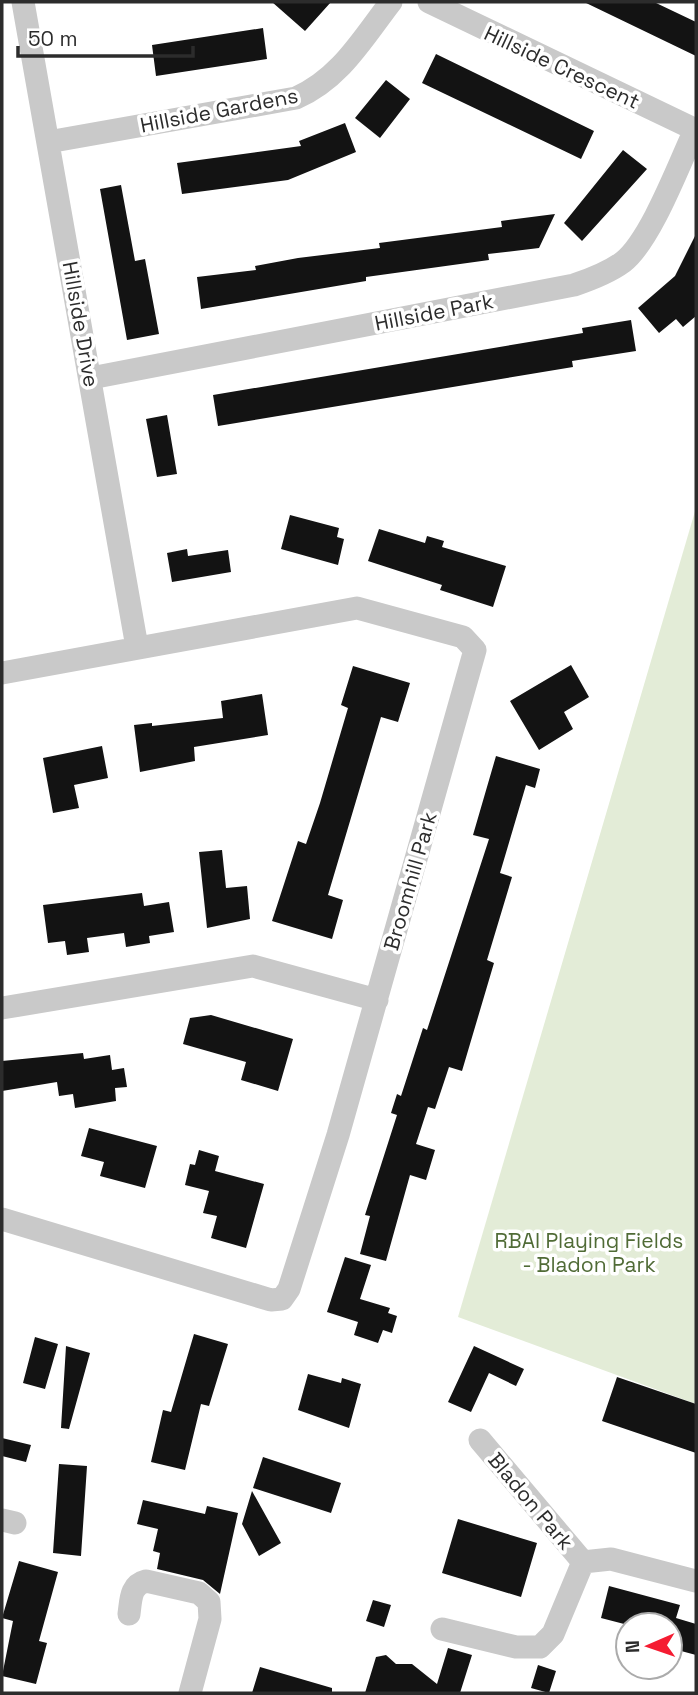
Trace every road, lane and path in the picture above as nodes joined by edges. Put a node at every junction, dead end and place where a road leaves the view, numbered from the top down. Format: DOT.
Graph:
graph roads {
  1 [pos="23,2"];
  2 [pos="391,2"];
  3 [pos="429,2"];
  4 [pos="696,130"];
  5 [pos="48,142"];
  6 [pos="91,378"];
  7 [pos="137,647"];
  8 [pos="2,673"];
  9 [pos="376,1000"];
  10 [pos="2,1008"];
  11 [pos="2,1219"];
  12 [pos="481,1440"];
  13 [pos="583,1562"];
  14 [pos="696,1581"];
  15 [pos="129,1614"];
  16 [pos="442,1629"];
  17 [pos="190,1693"];
  1 -- 5 [label="street, Hillside Drive"];
  2 -- 5 [label="street, Hillside Gardens"];
  3 -- 4 [label="street, Hillside Crescent"];
  4 -- 6 [label="street, Hillside Park"];
  5 -- 6 [label="street, Hillside Drive"];
  6 -- 7 [label="street, Hillside Drive"];
  7 -- 8 [label="street, Broomhill Park"];
  7 -- 9 [label="street, Broomhill Park"];
  9 -- 10 [label="street"];
  9 -- 11 [label="street, Broomhill Park"];
  12 -- 13 [label="street, Bladon Park"];
  13 -- 14 [label="street, Bladon Park"];
  13 -- 16 [label="street, Bladon Park"];
  15 -- 17 [label="street"];
}
